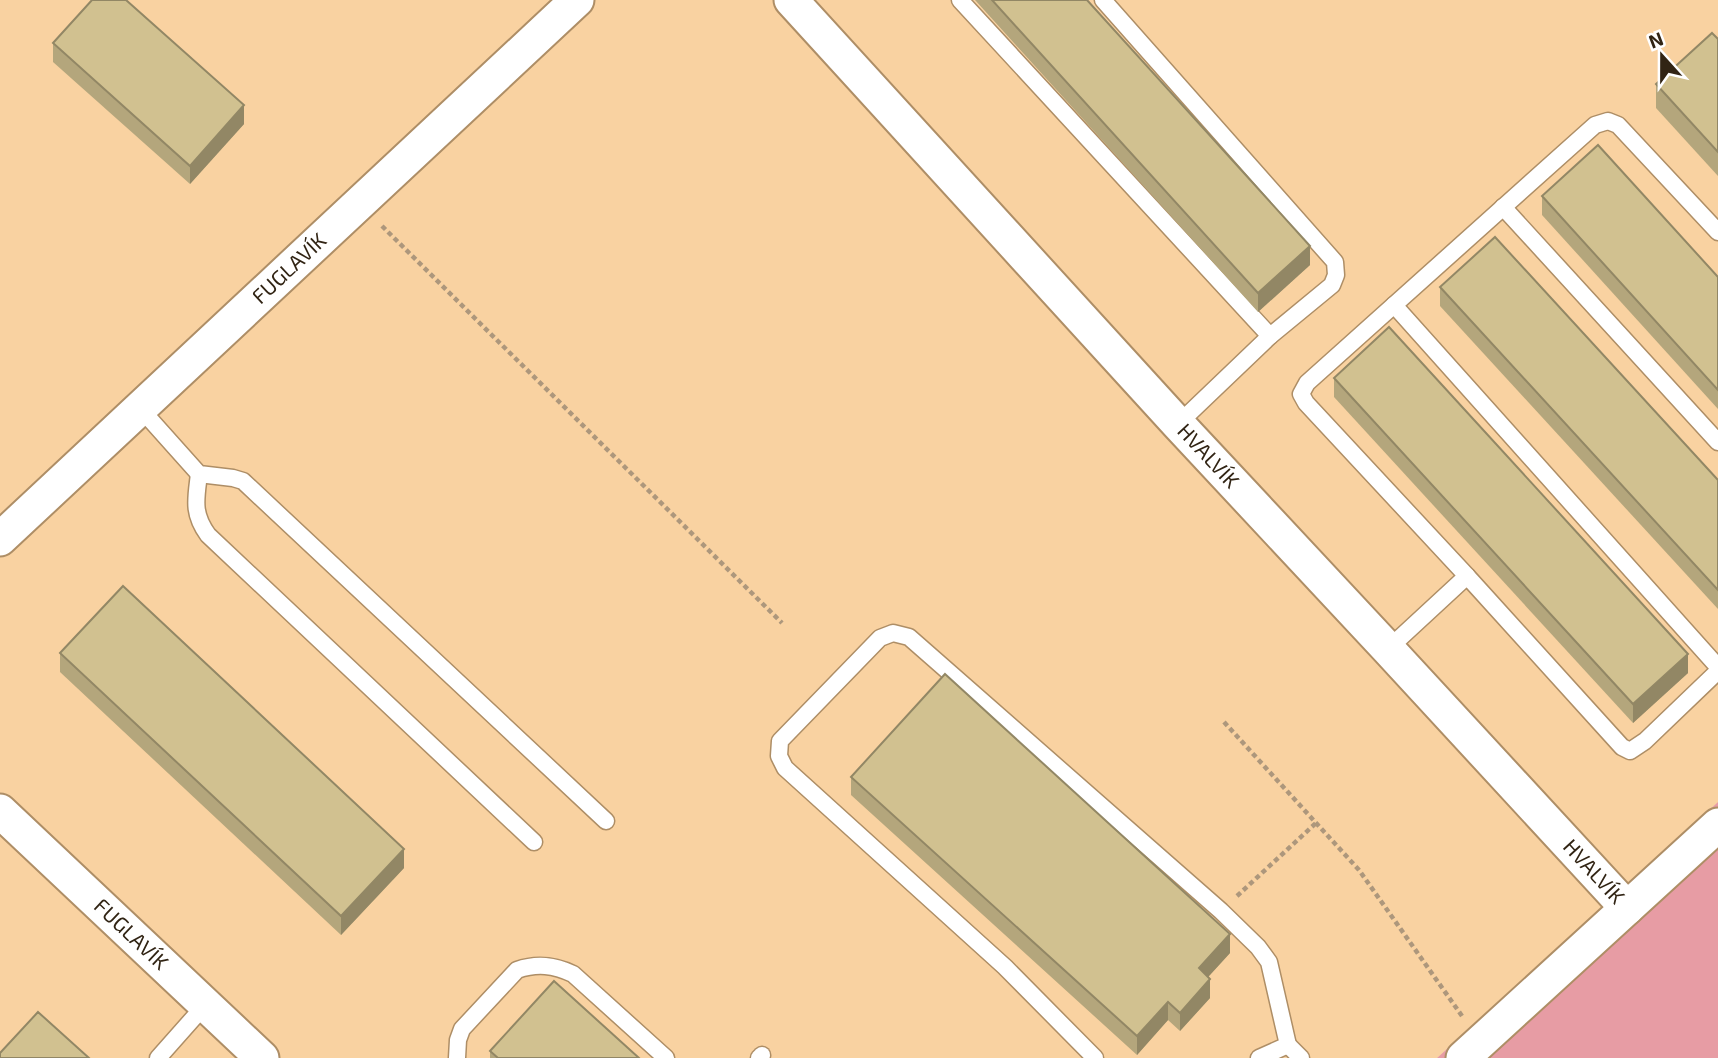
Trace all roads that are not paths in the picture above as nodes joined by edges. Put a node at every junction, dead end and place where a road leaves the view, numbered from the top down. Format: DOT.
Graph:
graph roads {
  1 [pos="577,0"];
  2 [pos="791,0"];
  3 [pos="960,0"];
  4 [pos="1102,0"];
  5 [pos="1503,207"];
  6 [pos="1718,232"];
  7 [pos="1394,305"];
  8 [pos="1270,336"];
  9 [pos="140,408"];
  10 [pos="1178,424"];
  11 [pos="1718,442"];
  12 [pos="199,474"];
  13 [pos="0,539"];
  14 [pos="1467,576"];
  15 [pos="1388,649"];
  16 [pos="1718,669"];
  17 [pos="0,811"];
  18 [pos="606,821"];
  19 [pos="1718,825"];
  20 [pos="534,842"];
  21 [pos="1627,908"];
  22 [pos="205,1005"];
  23 [pos="1288,1045"];
  24 [pos="1472,1050"];
  25 [pos="158,1058"];
  26 [pos="262,1058"];
  27 [pos="457,1058"];
  28 [pos="666,1058"];
  29 [pos="1095,1058"];
  30 [pos="1259,1058"];
  31 [pos="1301,1058"];
  1 -- 9 [label="street, FUGLAVÍK"];
  2 -- 10 [label="street, HVALVÍK"];
  3 -- 8 [label="lane"];
  4 -- 8 [label="lane"];
  5 -- 6 [label="lane"];
  5 -- 7 [label="lane"];
  5 -- 11 [label="lane"];
  7 -- 14 [label="lane"];
  7 -- 16 [label="lane"];
  8 -- 10 [label="lane"];
  9 -- 12 [label="lane"];
  9 -- 13 [label="street, FUGLAVÍK"];
  10 -- 15 [label="street, HVALVÍK"];
  12 -- 18 [label="lane"];
  12 -- 20 [label="lane"];
  14 -- 15 [label="lane"];
  14 -- 16 [label="lane"];
  15 -- 21 [label="street, HVALVÍK"];
  17 -- 22 [label="street, FUGLAVÍK"];
  19 -- 21 [label="street"];
  21 -- 24 [label="street"];
  22 -- 25 [label="lane"];
  22 -- 26 [label="street, FUGLAVÍK"];
  23 -- 29 [label="lane"];
  23 -- 30 [label="lane"];
  23 -- 31 [label="lane"];
  27 -- 28 [label="lane"];
}
